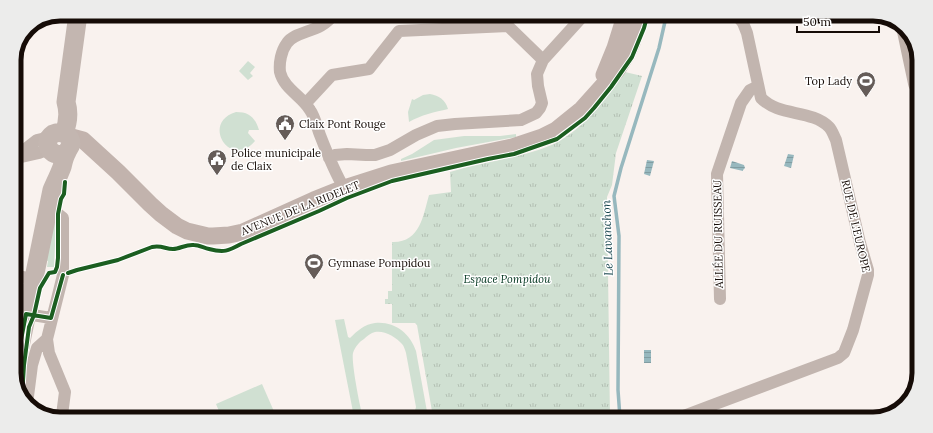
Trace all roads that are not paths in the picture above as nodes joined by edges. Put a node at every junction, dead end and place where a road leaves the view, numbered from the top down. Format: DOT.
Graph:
graph roads {
  1 [pos="77,21"];
  2 [pos="328,21"];
  3 [pos="578,21"];
  4 [pos="623,21"];
  5 [pos="639,21"];
  6 [pos="741,21"];
  7 [pos="543,60"];
  8 [pos="758,86"];
  9 [pos="594,97"];
  10 [pos="306,103"];
  11 [pos="59,143"];
  12 [pos="21,153"];
  13 [pos="329,158"];
  14 [pos="344,188"];
  15 [pos="48,210"];
  16 [pos="21,276"];
  17 [pos="33,279"];
  18 [pos="720,299"];
  19 [pos="26,314"];
  20 [pos="51,318"];
  21 [pos="47,339"];
  22 [pos="21,340"];
  23 [pos="28,395"];
  24 [pos="62,412"];
  25 [pos="694,412"];
  1 -- 11 [label="main road"];
  2 -- 10 [label="street"];
  3 -- 7 [label="street"];
  4 -- 9 [label="main road, AVENUE DE LA RIDELET"];
  5 -- 9 [label="main road, AVENUE DE LA RIDELET"];
  6 -- 8 [label="street, RUE DE L'EUROPE"];
  7 -- 10 [label="street"];
  7 -- 13 [label="street"];
  8 -- 18 [label="street, ALLÉE DU RUISSEAU"];
  8 -- 25 [label="street, RUE DE L'EUROPE"];
  9 -- 14 [label="main road, AVENUE DE LA RIDELET"];
  10 -- 13 [label="street"];
  11 -- 12 [label="street"];
  11 -- 14 [label="main road, AVENUE DE LA RIDELET"];
  11 -- 15 [label="main road"];
  13 -- 14 [label="street"];
  15 -- 17 [label="main road"];
  15 -- 20 [label="street"];
  16 -- 17 [label="street"];
  17 -- 19 [label="main road"];
  19 -- 20 [label="street"];
  19 -- 22 [label="main road"];
  20 -- 21 [label="street"];
  21 -- 23 [label="street"];
  21 -- 24 [label="street"];
}
